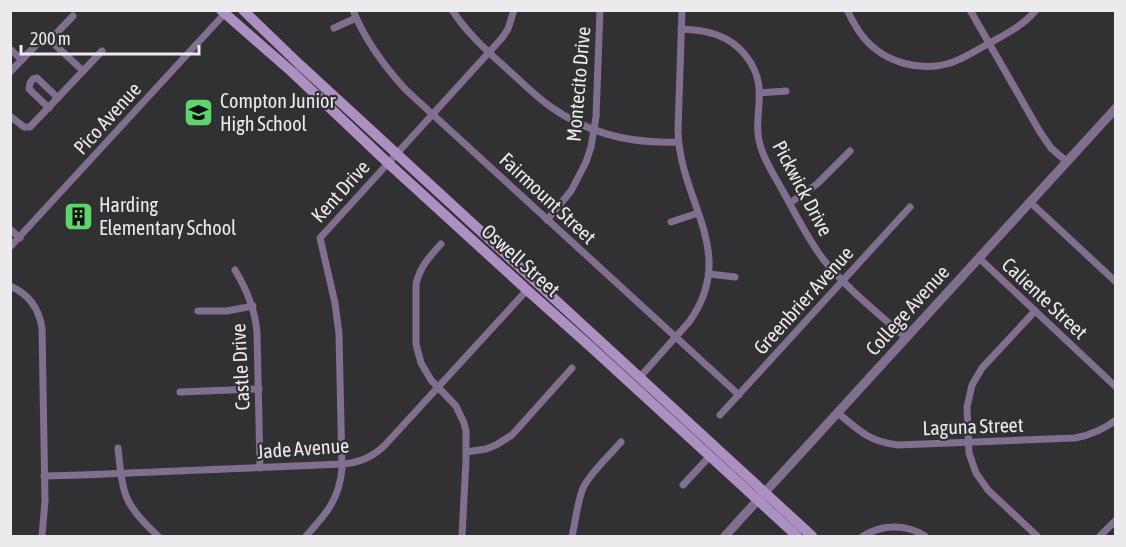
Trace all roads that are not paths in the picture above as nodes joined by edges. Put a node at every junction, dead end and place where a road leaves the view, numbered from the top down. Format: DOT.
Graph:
graph roads {
  1 [pos="243,10"];
  2 [pos="353,10"];
  3 [pos="452,10"];
  4 [pos="514,10"];
  5 [pos="600,10"];
  6 [pos="682,10"];
  7 [pos="847,10"];
  8 [pos="970,10"];
  9 [pos="1036,10"];
  10 [pos="225,12"];
  11 [pos="73,16"];
  12 [pos="356,18"];
  13 [pos="334,28"];
  14 [pos="681,29"];
  15 [pos="50,40"];
  16 [pos="989,44"];
  17 [pos="10,49"];
  18 [pos="102,51"];
  19 [pos="489,52"];
  20 [pos="22,60"];
  21 [pos="83,71"];
  22 [pos="10,72"];
  23 [pos="786,91"];
  24 [pos="760,93"];
  25 [pos="58,98"];
  26 [pos="49,108"];
  27 [pos="1116,108"];
  28 [pos="432,114"];
  29 [pos="10,116"];
  30 [pos="595,131"];
  31 [pos="678,142"];
  32 [pos="850,151"];
  33 [pos="396,154"];
  34 [pos="1066,162"];
  35 [pos="388,163"];
  36 [pos="1030,202"];
  37 [pos="790,203"];
  38 [pos="910,207"];
  39 [pos="698,213"];
  40 [pos="547,220"];
  41 [pos="671,222"];
  42 [pos="10,229"];
  43 [pos="20,238"];
  44 [pos="441,244"];
  45 [pos="10,247"];
  46 [pos="979,258"];
  47 [pos="235,270"];
  48 [pos="709,274"];
  49 [pos="735,277"];
  50 [pos="843,281"];
  51 [pos="1116,282"];
  52 [pos="10,286"];
  53 [pos="527,290"];
  54 [pos="253,306"];
  55 [pos="198,311"];
  56 [pos="1035,311"];
  57 [pos="580,322"];
  58 [pos="676,337"];
  59 [pos="581,338"];
  60 [pos="906,338"];
  61 [pos="572,368"];
  62 [pos="640,377"];
  63 [pos="438,387"];
  64 [pos="1116,387"];
  65 [pos="259,389"];
  66 [pos="180,392"];
  67 [pos="739,395"];
  68 [pos="838,412"];
  69 [pos="720,415"];
  70 [pos="1116,420"];
  71 [pos="621,442"];
  72 [pos="968,443"];
  73 [pos="118,448"];
  74 [pos="466,452"];
  75 [pos="710,456"];
  76 [pos="342,464"];
  77 [pos="260,468"];
  78 [pos="120,474"];
  79 [pos="44,476"];
  80 [pos="683,485"];
  81 [pos="762,496"];
  82 [pos="1116,520"];
  83 [pos="42,537"];
  84 [pos="158,537"];
  85 [pos="306,537"];
  86 [pos="462,537"];
  87 [pos="572,537"];
  88 [pos="725,537"];
  89 [pos="797,537"];
  90 [pos="812,537"];
  91 [pos="863,537"];
  92 [pos="925,537"];
  93 [pos="1038,537"];
  94 [pos="1100,537"];
  1 -- 33 [label="main road, Oswell Street"];
  2 -- 12 [label="street, Fairmount Street"];
  3 -- 19 [label="street"];
  4 -- 19 [label="street, Kent Drive"];
  5 -- 30 [label="street, Montecito Drive"];
  6 -- 14 [label="street"];
  7 -- 16 [label="street"];
  8 -- 16 [label="street"];
  9 -- 16 [label="street"];
  10 -- 35 [label="main road, Oswell Street"];
  10 -- 43 [label="street, Pico Avenue"];
  11 -- 15 [label="street"];
  12 -- 13 [label="street"];
  12 -- 28 [label="street, Fairmount Street"];
  14 -- 24 [label="street, Pickwick Drive"];
  14 -- 31 [label="street"];
  15 -- 20 [label="street"];
  15 -- 21 [label="street"];
  16 -- 34 [label="street"];
  17 -- 20 [label="street"];
  18 -- 21 [label="street"];
  19 -- 28 [label="street, Kent Drive"];
  19 -- 30 [label="street"];
  20 -- 22 [label="street"];
  21 -- 25 [label="street"];
  23 -- 24 [label="street"];
  24 -- 37 [label="street, Pickwick Drive"];
  25 -- 26 [label="street"];
  25 -- 26 [label="street"];
  26 -- 29 [label="street"];
  27 -- 34 [label="street, College Avenue"];
  28 -- 33 [label="street, Kent Drive"];
  28 -- 40 [label="street, Fairmount Street"];
  30 -- 31 [label="street"];
  30 -- 40 [label="street, Montecito Drive"];
  31 -- 39 [label="street"];
  32 -- 37 [label="street"];
  33 -- 35 [label="street, Kent Drive"];
  33 -- 57 [label="main road, Oswell Street"];
  34 -- 36 [label="street, College Avenue"];
  35 -- 53 [label="main road, Oswell Street"];
  35 -- 76 [label="street, Kent Drive"];
  36 -- 46 [label="street, College Avenue"];
  36 -- 51 [label="street"];
  37 -- 50 [label="street, Pickwick Drive"];
  38 -- 50 [label="street, Greenbrier Avenue"];
  39 -- 41 [label="street"];
  39 -- 48 [label="street"];
  40 -- 58 [label="street, Fairmount Street"];
  42 -- 43 [label="street"];
  43 -- 45 [label="street, Pico Avenue"];
  44 -- 63 [label="street"];
  46 -- 56 [label="street, Caliente Street"];
  46 -- 60 [label="street, College Avenue"];
  47 -- 54 [label="street, Castle Drive"];
  48 -- 49 [label="street"];
  48 -- 58 [label="street"];
  50 -- 60 [label="street, Pickwick Drive"];
  50 -- 67 [label="street, Greenbrier Avenue"];
  52 -- 79 [label="street"];
  53 -- 57 [label="main road"];
  53 -- 59 [label="main road, Oswell Street"];
  53 -- 63 [label="street, Jade Avenue"];
  54 -- 55 [label="street"];
  54 -- 65 [label="street, Castle Drive"];
  56 -- 64 [label="street, Caliente Street"];
  56 -- 72 [label="street"];
  57 -- 62 [label="main road, Oswell Street"];
  58 -- 62 [label="street"];
  58 -- 67 [label="street, Fairmount Street"];
  59 -- 62 [label="main road"];
  59 -- 75 [label="main road, Oswell Street"];
  60 -- 68 [label="street, College Avenue"];
  61 -- 74 [label="street"];
  62 -- 81 [label="main road, Oswell Street"];
  63 -- 74 [label="street"];
  63 -- 76 [label="street, Jade Avenue"];
  65 -- 66 [label="street"];
  65 -- 77 [label="street, Castle Drive"];
  67 -- 69 [label="street, Greenbrier Avenue"];
  68 -- 72 [label="street, Laguna Street"];
  68 -- 81 [label="street, College Avenue"];
  70 -- 72 [label="street, Laguna Street"];
  71 -- 87 [label="street"];
  72 -- 93 [label="street"];
  73 -- 78 [label="street"];
  74 -- 86 [label="street"];
  75 -- 80 [label="street"];
  75 -- 81 [label="main road, Oswell Street"];
  76 -- 77 [label="street, Jade Avenue"];
  76 -- 85 [label="street, Kent Drive"];
  77 -- 78 [label="street, Jade Avenue"];
  78 -- 79 [label="street, Jade Avenue"];
  78 -- 84 [label="street"];
  79 -- 83 [label="street"];
  81 -- 88 [label="street, College Avenue"];
  81 -- 89 [label="main road, Oswell Street"];
  81 -- 90 [label="main road, Oswell Street"];
  82 -- 94 [label="street"];
  91 -- 92 [label="street"];
}
